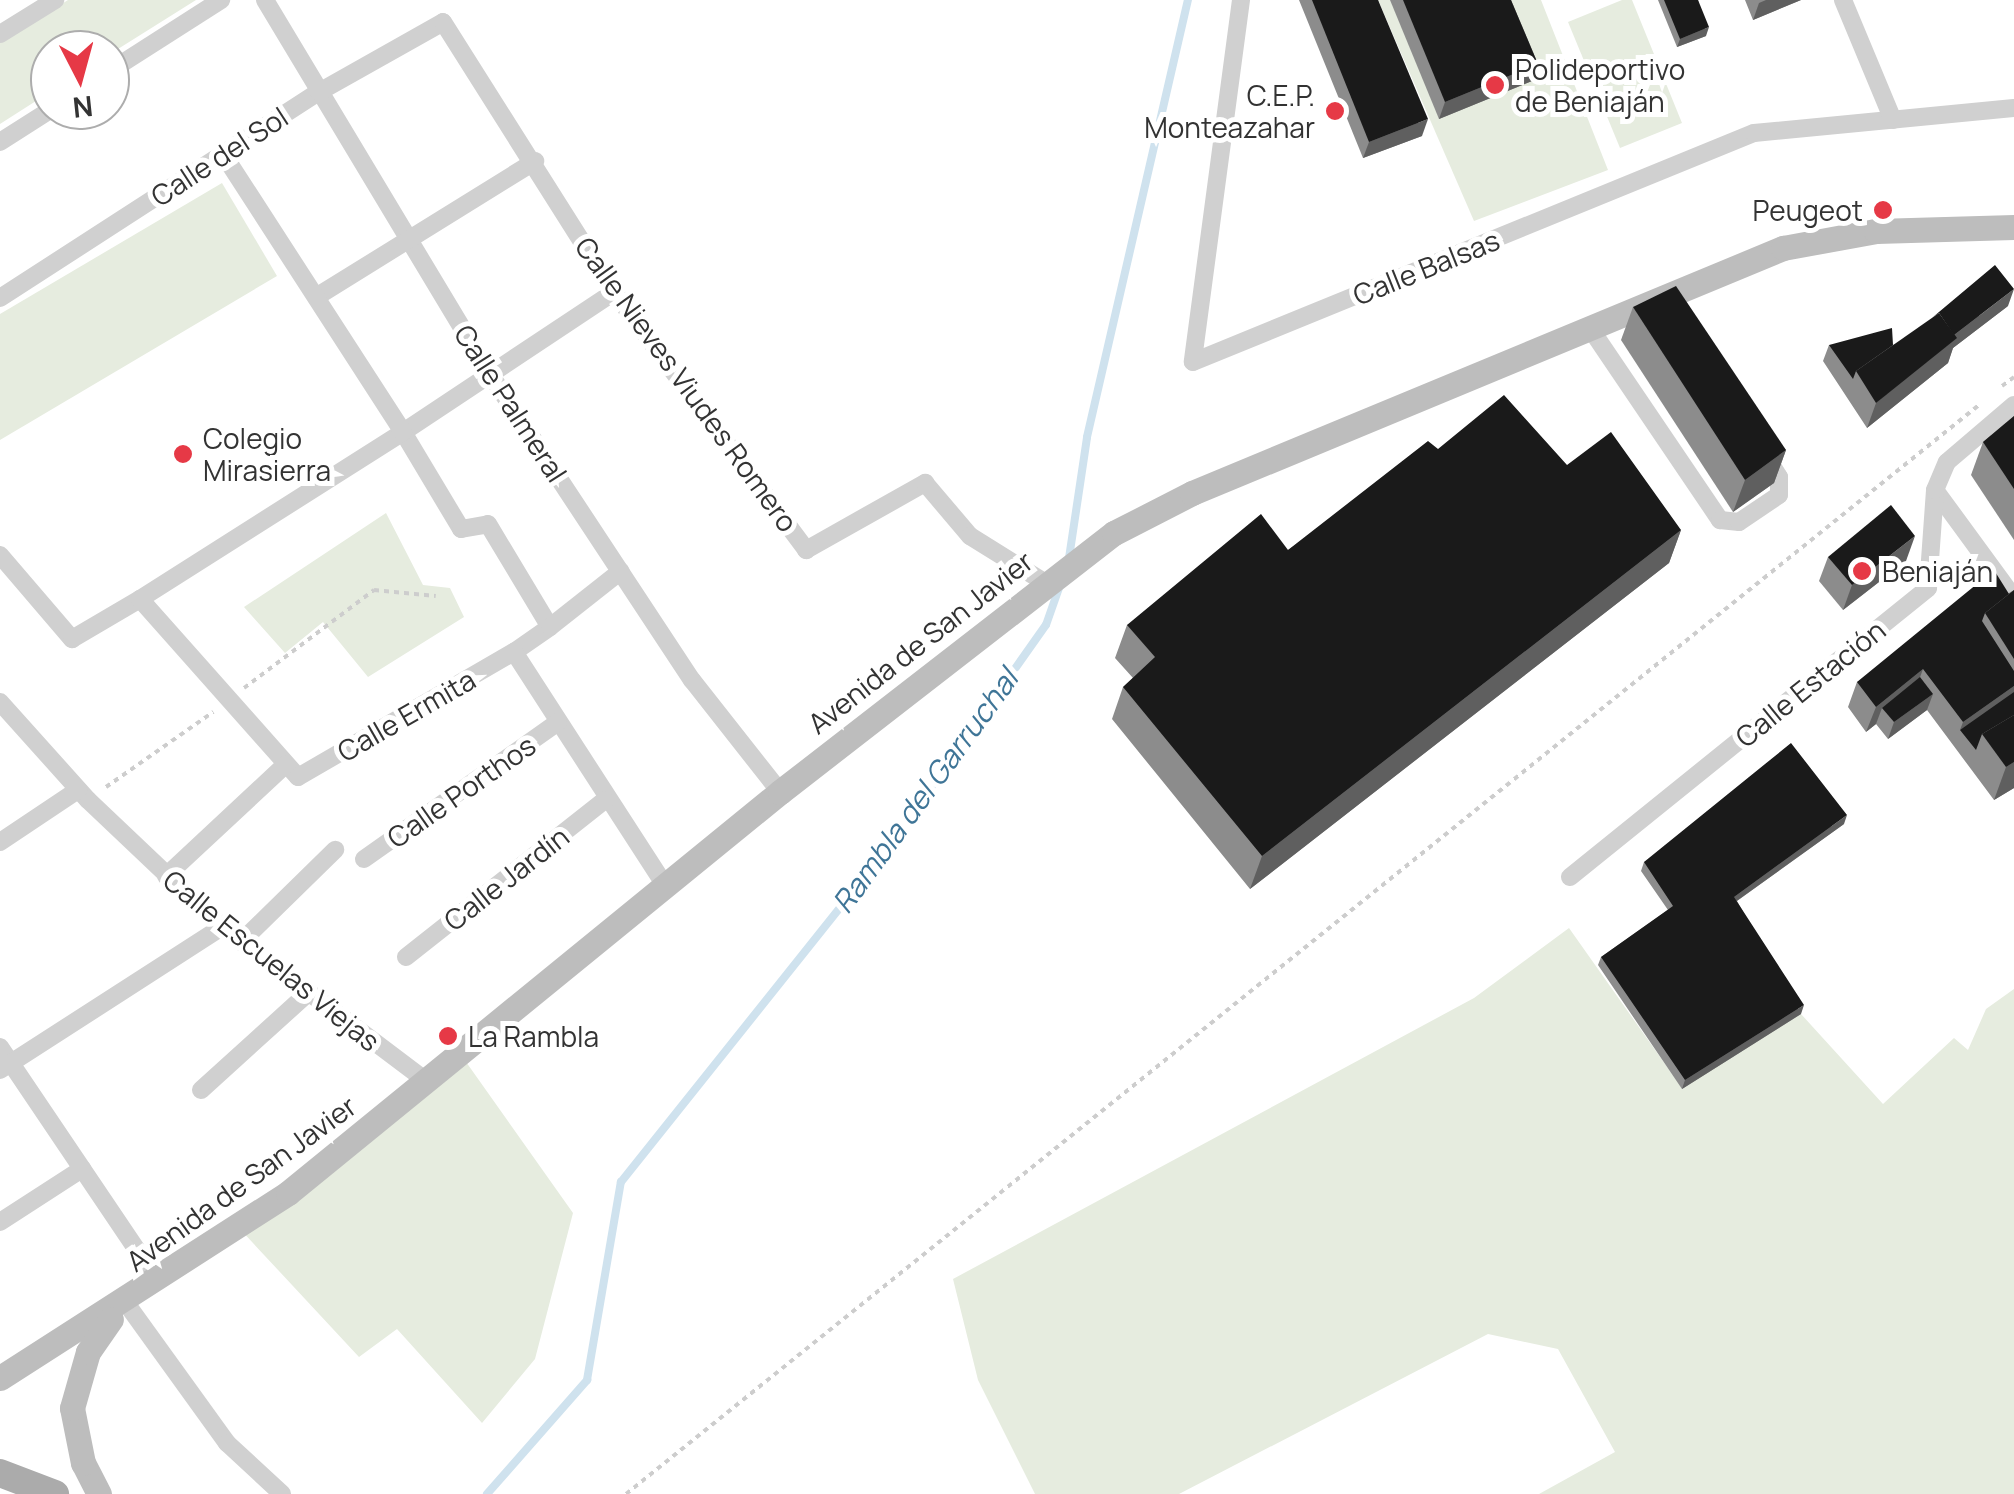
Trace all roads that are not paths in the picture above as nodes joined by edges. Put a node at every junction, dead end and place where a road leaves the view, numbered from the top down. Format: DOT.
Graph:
graph roads {
  1 [pos="54,0"];
  2 [pos="221,0"];
  3 [pos="265,0"];
  4 [pos="1241,0"];
  5 [pos="1843,0"];
  6 [pos="443,22"];
  7 [pos="0,34"];
  8 [pos="130,58"];
  9 [pos="319,92"];
  10 [pos="2014,108"];
  11 [pos="1893,120"];
  12 [pos="30,123"];
  13 [pos="0,142"];
  14 [pos="223,154"];
  15 [pos="535,161"];
  16 [pos="2014,227"];
  17 [pos="411,236"];
  18 [pos="614,292"];
  19 [pos="316,297"];
  20 [pos="0,298"];
  21 [pos="1590,328"];
  22 [pos="490,374"];
  23 [pos="2014,406"];
  24 [pos="403,432"];
  25 [pos="1751,432"];
  26 [pos="1935,490"];
  27 [pos="0,555"];
  28 [pos="621,571"];
  29 [pos="1044,582"];
  30 [pos="2014,598"];
  31 [pos="140,599"];
  32 [pos="550,627"];
  33 [pos="514,652"];
  34 [pos="3,711"];
  35 [pos="558,722"];
  36 [pos="291,771"];
  37 [pos="780,792"];
  38 [pos="83,795"];
  39 [pos="605,800"];
  40 [pos="0,842"];
  41 [pos="335,850"];
  42 [pos="364,859"];
  43 [pos="166,876"];
  44 [pos="1570,877"];
  45 [pos="666,885"];
  46 [pos="222,926"];
  47 [pos="241,942"];
  48 [pos="406,957"];
  49 [pos="308,993"];
  50 [pos="4,1060"];
  51 [pos="426,1081"];
  52 [pos="201,1090"];
  53 [pos="82,1169"];
  54 [pos="0,1222"];
  55 [pos="158,1281"];
  56 [pos="126,1303"];
  57 [pos="0,1378"];
  58 [pos="0,1473"];
  59 [pos="55,1494"];
  60 [pos="99,1494"];
  61 [pos="282,1494"];
  1 -- 7 [label="street"];
  2 -- 8 [label="street"];
  3 -- 9 [label="street, Calle Palmeral"];
  4 -- 11 [label="street, Calle Balsas"];
  5 -- 11 [label="street"];
  6 -- 9 [label="street, Calle del Sol"];
  6 -- 15 [label="street, Calle Nieves Viudes Romero"];
  9 -- 14 [label="street, Calle del Sol"];
  9 -- 17 [label="street, Calle Palmeral"];
  10 -- 11 [label="street, Calle Balsas"];
  12 -- 13 [label="street"];
  14 -- 19 [label="street"];
  14 -- 20 [label="street, Calle del Sol"];
  15 -- 17 [label="street"];
  15 -- 18 [label="street, Calle Nieves Viudes Romero"];
  16 -- 21 [label="main road, Avenida de San Javier"];
  17 -- 19 [label="street"];
  17 -- 22 [label="street, Calle Palmeral"];
  18 -- 22 [label="street"];
  18 -- 29 [label="street, Calle Nieves Viudes Romero"];
  19 -- 24 [label="street"];
  21 -- 25 [label="street"];
  21 -- 29 [label="main road, Avenida de San Javier"];
  22 -- 24 [label="street"];
  22 -- 28 [label="street, Calle Palmeral"];
  23 -- 26 [label="street, Calle Estación"];
  24 -- 31 [label="street"];
  24 -- 32 [label="street"];
  26 -- 30 [label="street"];
  26 -- 44 [label="street, Calle Estación"];
  27 -- 31 [label="street"];
  28 -- 32 [label="street, Calle Ermita"];
  28 -- 37 [label="street, Calle Palmeral"];
  29 -- 37 [label="main road, Avenida de San Javier"];
  31 -- 36 [label="street"];
  32 -- 33 [label="street, Calle Ermita"];
  33 -- 35 [label="street"];
  33 -- 36 [label="street, Calle Ermita"];
  34 -- 38 [label="street, Calle Escuelas Viejas"];
  35 -- 39 [label="street"];
  35 -- 42 [label="street, Calle Porthos"];
  36 -- 43 [label="street, Calle Ermita"];
  37 -- 45 [label="main road, Avenida de San Javier"];
  38 -- 40 [label="street"];
  38 -- 43 [label="street, Calle Escuelas Viejas"];
  39 -- 45 [label="street"];
  39 -- 48 [label="street, Calle Jardín"];
  41 -- 47 [label="street"];
  43 -- 46 [label="street, Calle Escuelas Viejas"];
  45 -- 51 [label="main road, Avenida de San Javier"];
  46 -- 47 [label="street, Calle Escuelas Viejas"];
  46 -- 50 [label="street"];
  47 -- 49 [label="street, Calle Escuelas Viejas"];
  49 -- 51 [label="street, Calle Escuelas Viejas"];
  49 -- 52 [label="street"];
  50 -- 53 [label="street"];
  51 -- 55 [label="main road, Avenida de San Javier"];
  53 -- 54 [label="street"];
  53 -- 55 [label="street"];
  55 -- 56 [label="main road, Avenida de San Javier"];
  56 -- 57 [label="main road, Avenida de San Javier"];
  56 -- 60 [label="main road"];
  56 -- 61 [label="street"];
  58 -- 59 [label="main road"];
}
